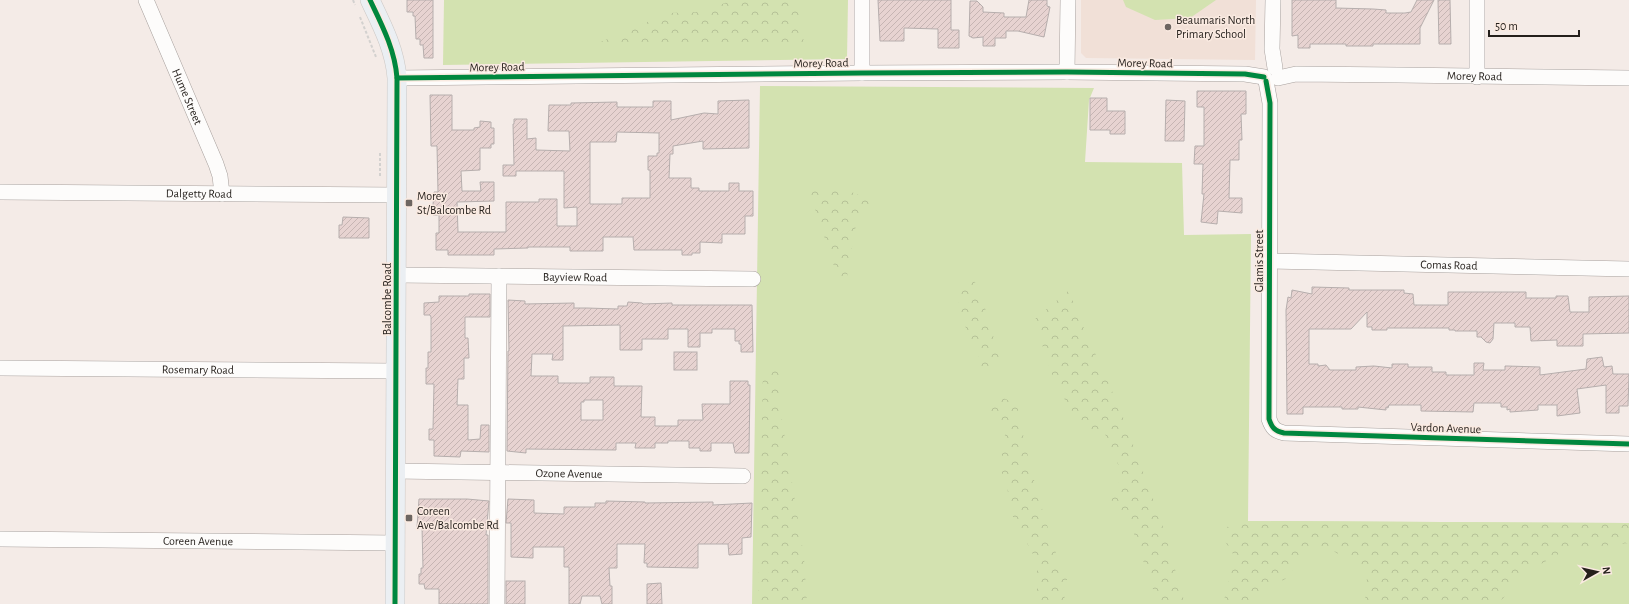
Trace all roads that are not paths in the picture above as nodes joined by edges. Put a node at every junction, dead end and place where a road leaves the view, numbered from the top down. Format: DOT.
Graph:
graph roads {
  1 [pos="146,0"];
  2 [pos="862,0"];
  3 [pos="1068,0"];
  4 [pos="1273,0"];
  5 [pos="1477,0"];
  6 [pos="361,7"];
  7 [pos="1067,72"];
  8 [pos="862,73"];
  9 [pos="1271,74"];
  10 [pos="1477,77"];
  11 [pos="397,78"];
  12 [pos="1629,78"];
  13 [pos="0,192"];
  14 [pos="222,194"];
  15 [pos="390,196"];
  16 [pos="1269,261"];
  17 [pos="1629,269"];
  18 [pos="397,275"];
  19 [pos="499,276"];
  20 [pos="753,278"];
  21 [pos="0,368"];
  22 [pos="396,371"];
  23 [pos="1269,419"];
  24 [pos="1629,444"];
  25 [pos="395,472"];
  26 [pos="498,473"];
  27 [pos="743,476"];
  28 [pos="0,539"];
  29 [pos="395,543"];
  30 [pos="394,604"];
  31 [pos="497,604"];
  1 -- 14 [label="street, Hume Street"];
  2 -- 8 [label="street"];
  3 -- 7 [label="street"];
  4 -- 9 [label="street, Glamis Street"];
  5 -- 10 [label="street"];
  6 -- 11 [label="main road, Balcombe Road"];
  7 -- 8 [label="street, Morey Road"];
  7 -- 9 [label="street, Morey Road"];
  8 -- 11 [label="street, Morey Road"];
  9 -- 10 [label="street, Morey Road"];
  9 -- 16 [label="street, Glamis Street"];
  10 -- 12 [label="street, Morey Road"];
  11 -- 15 [label="main road, Balcombe Road"];
  13 -- 14 [label="street, Dalgetty Road"];
  14 -- 15 [label="street, Dalgetty Road"];
  15 -- 18 [label="main road, Balcombe Road"];
  16 -- 17 [label="street, Comas Road"];
  16 -- 23 [label="street, Glamis Street"];
  18 -- 19 [label="street, Bayview Road"];
  18 -- 22 [label="main road, Balcombe Road"];
  19 -- 20 [label="street, Bayview Road"];
  19 -- 26 [label="street"];
  21 -- 22 [label="street, Rosemary Road"];
  22 -- 25 [label="main road, Balcombe Road"];
  23 -- 24 [label="street, Vardon Avenue"];
  25 -- 26 [label="street, Ozone Avenue"];
  25 -- 29 [label="main road, Balcombe Road"];
  26 -- 27 [label="street, Ozone Avenue"];
  26 -- 31 [label="street"];
  28 -- 29 [label="street, Coreen Avenue"];
  29 -- 30 [label="main road, Balcombe Road"];
}
